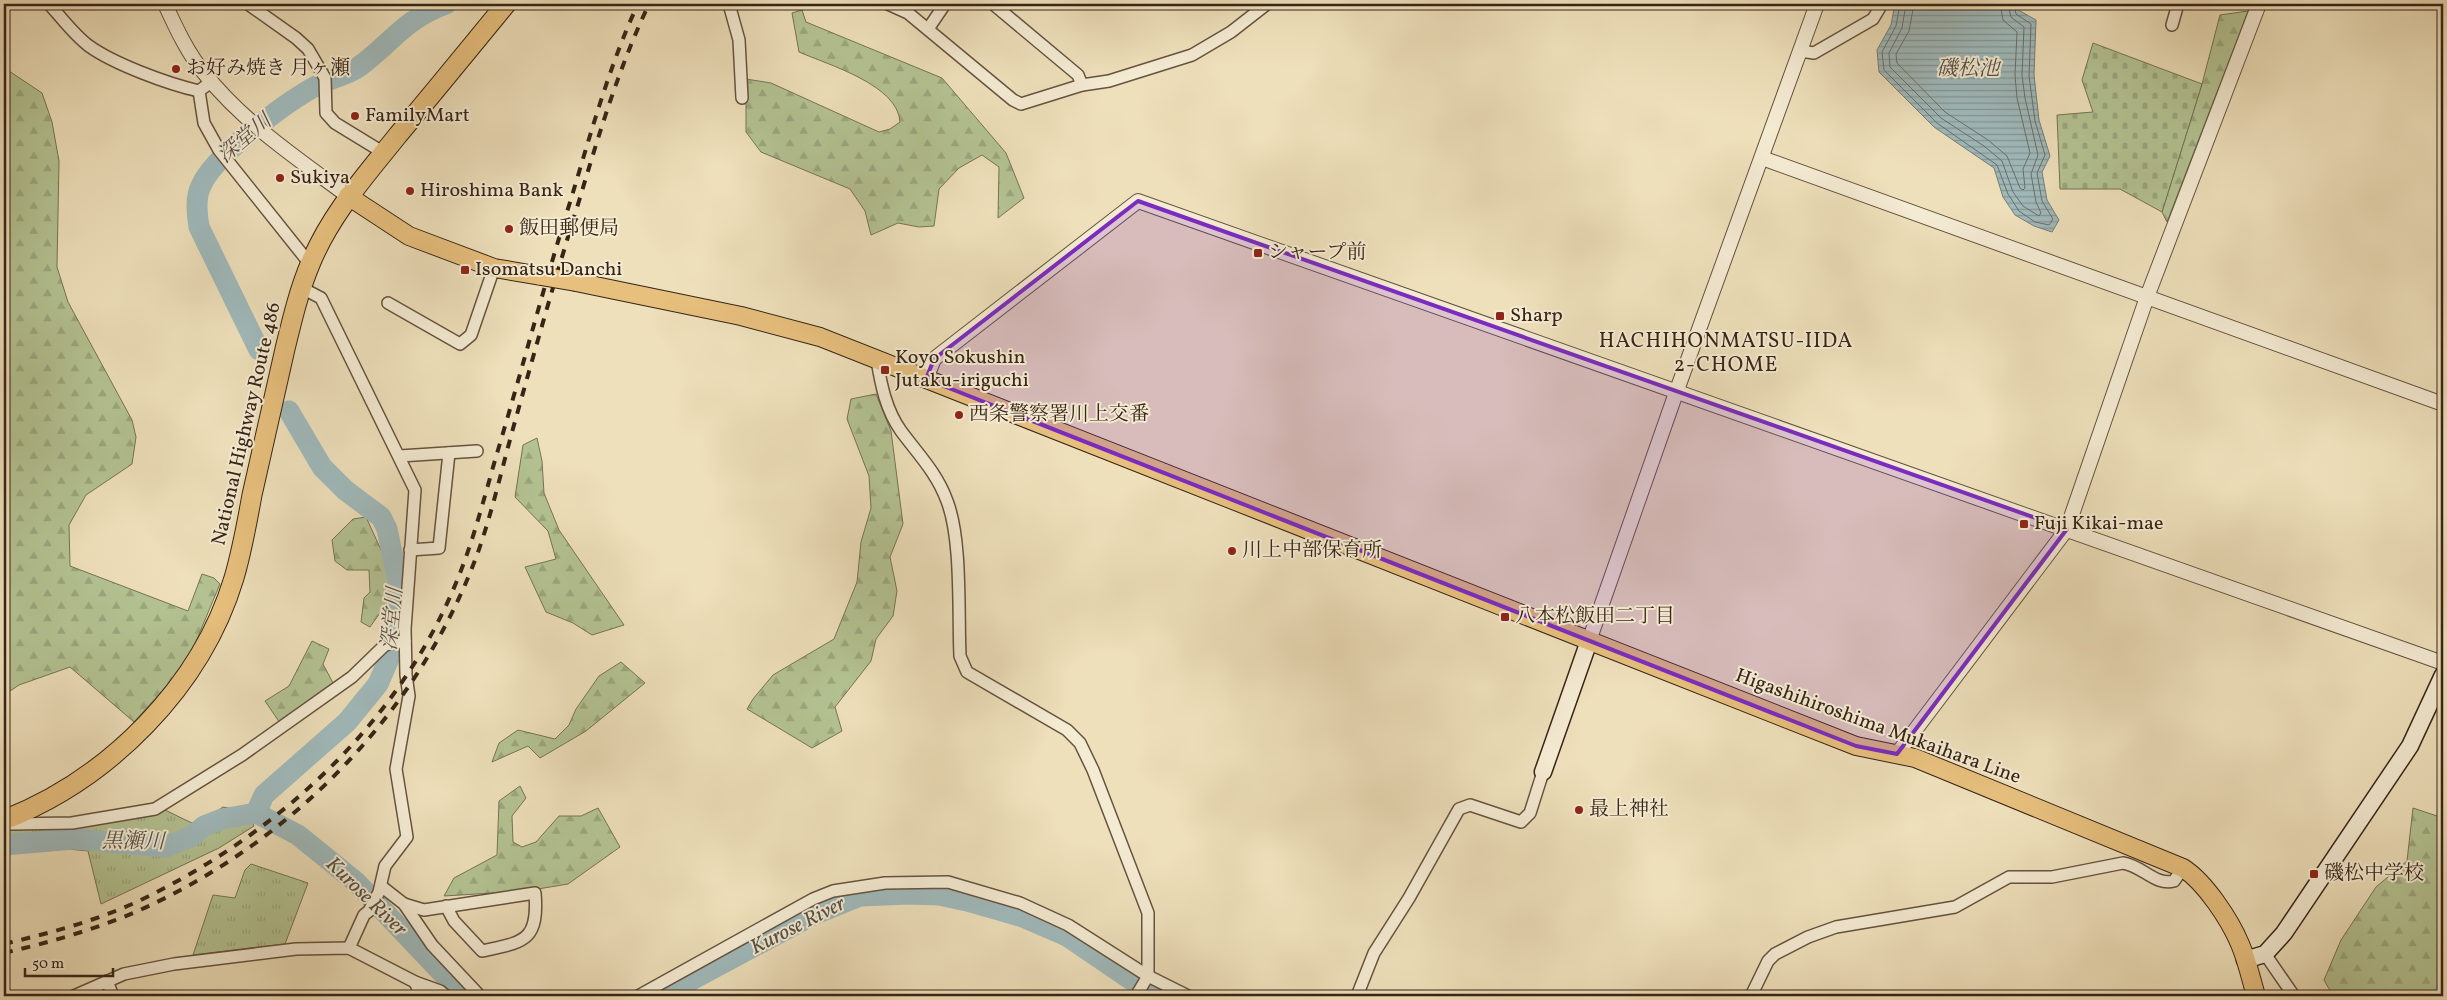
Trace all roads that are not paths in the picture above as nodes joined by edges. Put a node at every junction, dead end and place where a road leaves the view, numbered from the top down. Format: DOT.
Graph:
graph roads {
  1 [pos="49,4"];
  2 [pos="166,4"];
  3 [pos="248,4"];
  4 [pos="506,4"];
  5 [pos="729,4"];
  6 [pos="888,4"];
  7 [pos="945,4"];
  8 [pos="994,4"];
  9 [pos="1267,4"];
  10 [pos="1817,4"];
  11 [pos="1882,4"];
  12 [pos="2178,4"];
  13 [pos="2259,4"];
  14 [pos="2172,25"];
  15 [pos="928,29"];
  16 [pos="1800,51"];
  17 [pos="211,82"];
  18 [pos="1082,86"];
  19 [pos="199,91"];
  20 [pos="742,98"];
  21 [pos="384,153"];
  22 [pos="1762,158"];
  23 [pos="348,196"];
  24 [pos="310,264"];
  25 [pos="494,268"];
  26 [pos="302,288"];
  27 [pos="2147,297"];
  28 [pos="388,303"];
  29 [pos="877,360"];
  30 [pos="926,379"];
  31 [pos="1676,390"];
  32 [pos="2443,404"];
  33 [pos="477,450"];
  34 [pos="449,453"];
  35 [pos="400,456"];
  36 [pos="2066,529"];
  37 [pos="410,550"];
  38 [pos="1589,641"];
  39 [pos="402,642"];
  40 [pos="2443,663"];
  41 [pos="2443,675"];
  42 [pos="1897,754"];
  43 [pos="1542,772"];
  44 [pos="6,820"];
  45 [pos="2183,868"];
  46 [pos="380,889"];
  47 [pos="404,904"];
  48 [pos="446,906"];
  49 [pos="349,948"];
  50 [pos="2265,954"];
  51 [pos="2245,960"];
  52 [pos="1148,976"];
  53 [pos="108,981"];
  54 [pos="415,982"];
  55 [pos="1136,995"];
  56 [pos="74,996"];
  57 [pos="113,996"];
  58 [pos="421,996"];
  59 [pos="446,996"];
  60 [pos="480,996"];
  61 [pos="639,996"];
  62 [pos="1188,996"];
  63 [pos="1357,996"];
  64 [pos="1751,996"];
  65 [pos="2256,996"];
  66 [pos="2294,996"];
  1 -- 19 [label="street"];
  2 -- 17 [label="street"];
  3 -- 21 [label="street"];
  4 -- 21 [label="highway, National Highway Route 486"];
  5 -- 20 [label="street"];
  6 -- 15 [label="street"];
  7 -- 15 [label="street"];
  8 -- 18 [label="street"];
  9 -- 18 [label="street"];
  10 -- 16 [label="street"];
  11 -- 16 [label="street"];
  12 -- 14 [label="street"];
  13 -- 27 [label="street"];
  15 -- 18 [label="street"];
  16 -- 22 [label="street"];
  17 -- 19 [label="street"];
  17 -- 23 [label="street"];
  19 -- 24 [label="street"];
  21 -- 23 [label="highway, National Highway Route 486"];
  22 -- 27 [label="street"];
  22 -- 31 [label="street"];
  23 -- 24 [label="highway, National Highway Route 486"];
  23 -- 25 [label="main road, Higashihiroshima Mukaihara Line"];
  24 -- 26 [label="highway, National Highway Route 486"];
  25 -- 28 [label="street"];
  25 -- 29 [label="main road, Higashihiroshima Mukaihara Line, bridge"];
  26 -- 35 [label="street"];
  26 -- 44 [label="highway, National Highway Route 486"];
  27 -- 32 [label="street"];
  27 -- 36 [label="street"];
  29 -- 30 [label="main road, Higashihiroshima Mukaihara Line"];
  29 -- 52 [label="street"];
  30 -- 31 [label="street"];
  30 -- 38 [label="main road, Higashihiroshima Mukaihara Line"];
  31 -- 36 [label="street"];
  31 -- 38 [label="street"];
  33 -- 34 [label="street"];
  34 -- 35 [label="street"];
  34 -- 37 [label="street"];
  35 -- 37 [label="street"];
  36 -- 40 [label="street"];
  36 -- 42 [label="street"];
  37 -- 39 [label="street"];
  38 -- 42 [label="main road, Higashihiroshima Mukaihara Line"];
  38 -- 43 [label="main road"];
  39 -- 44 [label="street"];
  39 -- 46 [label="street"];
  41 -- 50 [label="main road"];
  42 -- 45 [label="main road, Higashihiroshima Mukaihara Line"];
  43 -- 63 [label="street"];
  45 -- 51 [label="main road, Higashihiroshima Mukaihara Line"];
  45 -- 64 [label="street"];
  46 -- 47 [label="street"];
  46 -- 49 [label="street"];
  47 -- 48 [label="street"];
  47 -- 60 [label="street"];
  48 -- 48 [label="street"];
  49 -- 53 [label="street"];
  49 -- 54 [label="street"];
  50 -- 51 [label="main road"];
  50 -- 66 [label="street"];
  51 -- 65 [label="main road, Higashihiroshima Mukaihara Line"];
  52 -- 55 [label="street"];
  52 -- 61 [label="street"];
  52 -- 62 [label="street"];
  53 -- 56 [label="street"];
  53 -- 57 [label="street"];
  54 -- 58 [label="street"];
  54 -- 59 [label="street"];
}
